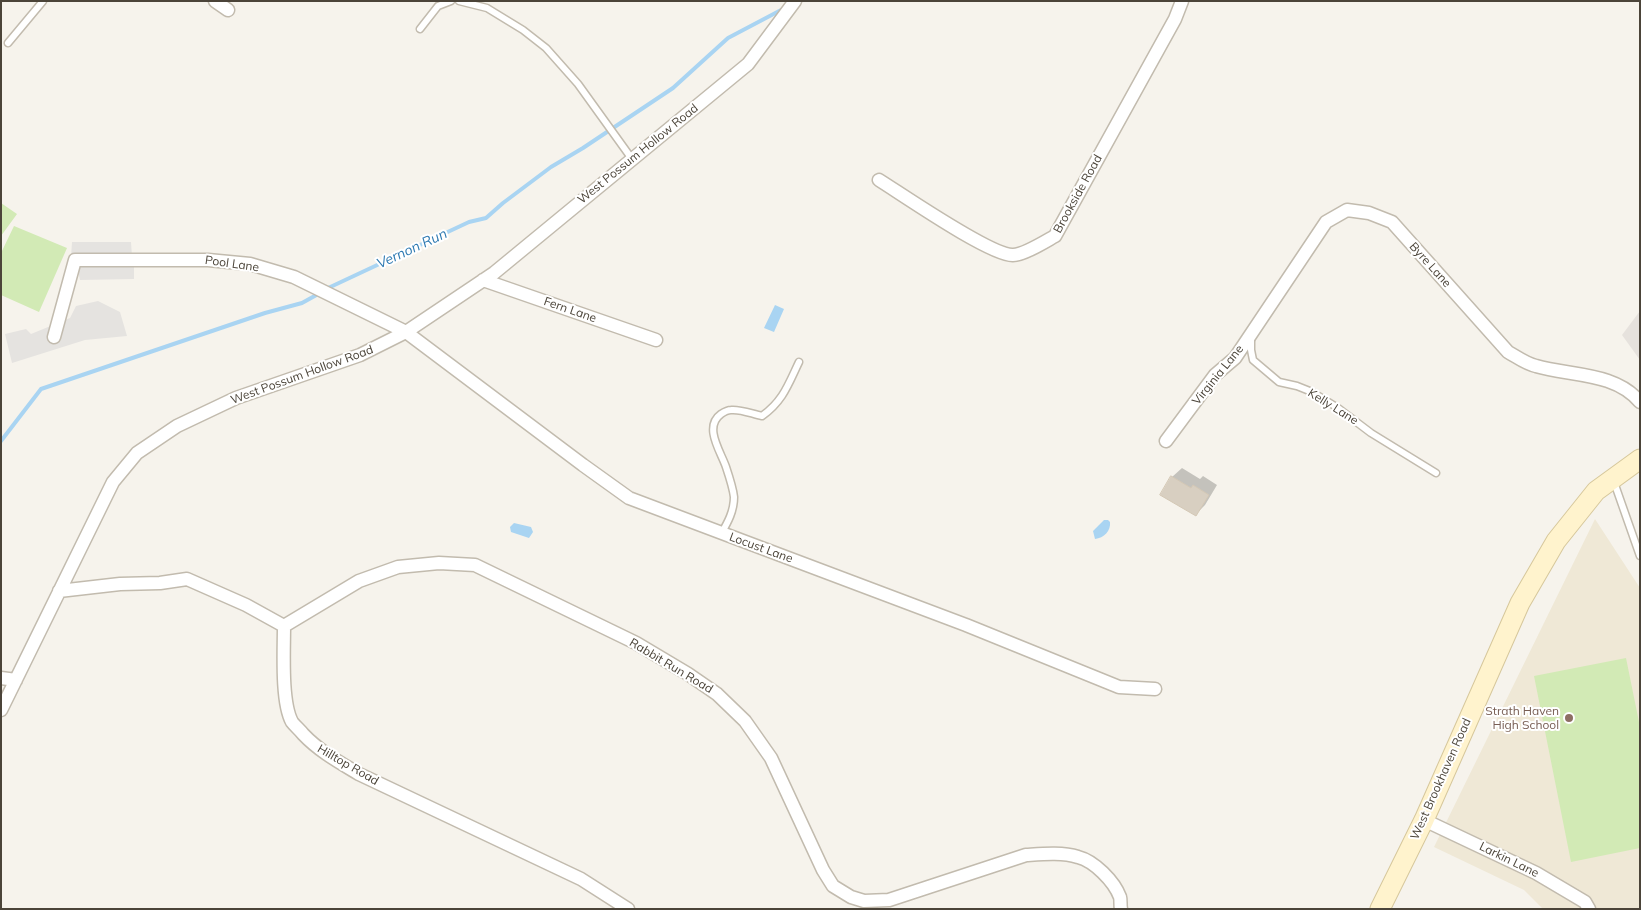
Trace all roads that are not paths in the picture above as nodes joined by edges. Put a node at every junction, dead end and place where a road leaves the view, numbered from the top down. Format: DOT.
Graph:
graph roads {
  1 [pos="43,1"];
  2 [pos="215,1"];
  3 [pos="451,1"];
  4 [pos="459,1"];
  5 [pos="795,1"];
  6 [pos="1182,1"];
  7 [pos="228,10"];
  8 [pos="420,29"];
  9 [pos="8,43"];
  10 [pos="632,159"];
  11 [pos="879,180"];
  12 [pos="483,280"];
  13 [pos="406,332"];
  14 [pos="1251,332"];
  15 [pos="54,337"];
  16 [pos="656,340"];
  17 [pos="799,362"];
  18 [pos="1640,402"];
  19 [pos="1166,441"];
  20 [pos="1640,459"];
  21 [pos="1436,473"];
  22 [pos="1612,479"];
  23 [pos="721,534"];
  24 [pos="1640,556"];
  25 [pos="59,591"];
  26 [pos="284,626"];
  27 [pos="1,678"];
  28 [pos="16,680"];
  29 [pos="1155,689"];
  30 [pos="1,710"];
  31 [pos="1424,820"];
  32 [pos="628,909"];
  33 [pos="1121,909"];
  34 [pos="1380,909"];
  35 [pos="1589,909"];
  1 -- 9 [label="lane"];
  2 -- 7 [label="street"];
  3 -- 8 [label="lane"];
  4 -- 10 [label="lane"];
  5 -- 10 [label="street, West Possum Hollow Road"];
  6 -- 11 [label="street, Brookside Road"];
  10 -- 12 [label="street, West Possum Hollow Road"];
  12 -- 13 [label="street, West Possum Hollow Road"];
  12 -- 16 [label="street, Fern Lane"];
  13 -- 15 [label="street, Pool Lane"];
  13 -- 23 [label="street, Locust Lane"];
  13 -- 25 [label="street, West Possum Hollow Road"];
  14 -- 18 [label="street, Byre Lane"];
  14 -- 19 [label="street, Virginia Lane"];
  14 -- 21 [label="lane, Kelly Lane"];
  17 -- 23 [label="lane"];
  20 -- 22 [label="street, West Brookhaven Road"];
  22 -- 24 [label="lane"];
  22 -- 31 [label="street, West Brookhaven Road"];
  23 -- 29 [label="street, Locust Lane"];
  25 -- 26 [label="street"];
  25 -- 28 [label="street, West Possum Hollow Road"];
  26 -- 32 [label="street, Hilltop Road"];
  26 -- 33 [label="street, Rabbit Run Road"];
  27 -- 28 [label="street"];
  28 -- 30 [label="street, West Possum Hollow Road"];
  31 -- 34 [label="street, West Brookhaven Road"];
  31 -- 35 [label="street, Larkin Lane"];
}
